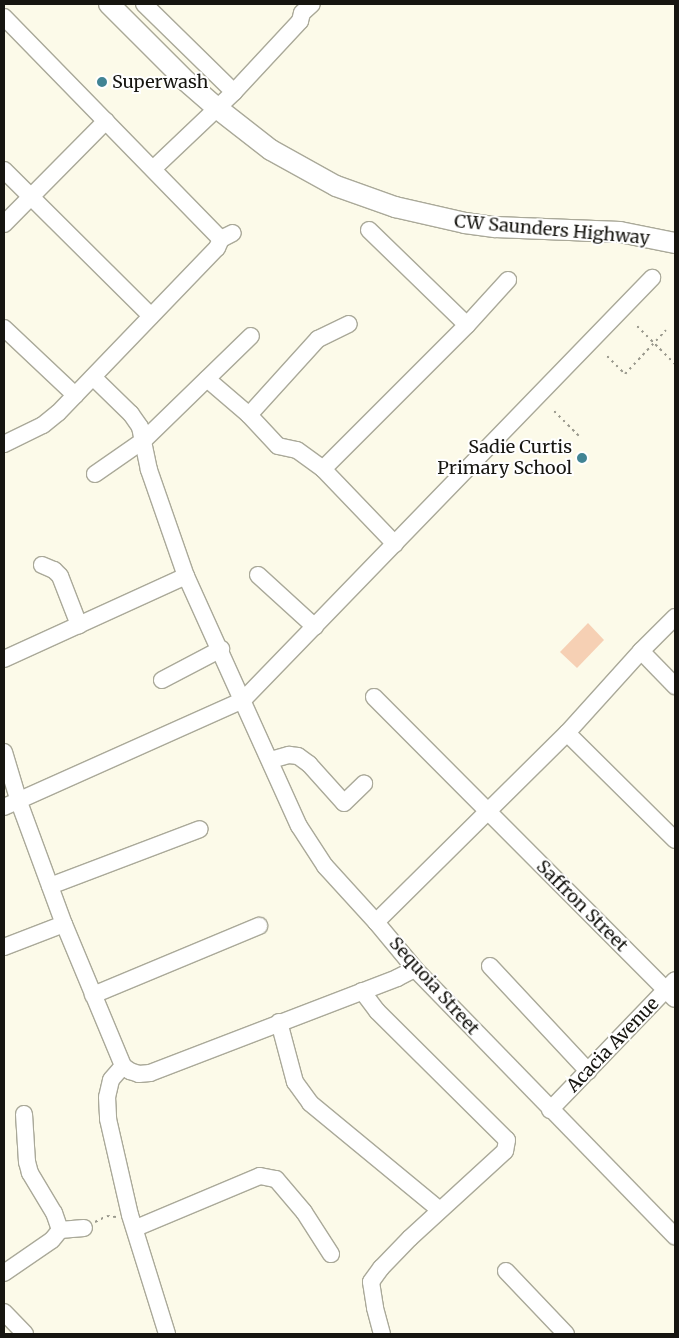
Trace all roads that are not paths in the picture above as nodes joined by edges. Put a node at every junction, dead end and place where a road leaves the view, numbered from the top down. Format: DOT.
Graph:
graph roads {
  1 [pos="109,4"];
  2 [pos="144,4"];
  3 [pos="312,4"];
  4 [pos="4,17"];
  5 [pos="234,92"];
  6 [pos="217,108"];
  7 [pos="106,121"];
  8 [pos="153,169"];
  9 [pos="4,170"];
  10 [pos="30,195"];
  11 [pos="4,224"];
  12 [pos="369,230"];
  13 [pos="675,243"];
  14 [pos="652,278"];
  15 [pos="508,280"];
  16 [pos="151,316"];
  17 [pos="349,324"];
  18 [pos="467,325"];
  19 [pos="4,328"];
  20 [pos="252,336"];
  21 [pos="93,377"];
  22 [pos="207,379"];
  23 [pos="75,395"];
  24 [pos="249,414"];
  25 [pos="144,440"];
  26 [pos="4,444"];
  27 [pos="323,469"];
  28 [pos="95,474"];
  29 [pos="395,544"];
  30 [pos="42,565"];
  31 [pos="258,575"];
  32 [pos="186,576"];
  33 [pos="675,617"];
  34 [pos="79,625"];
  35 [pos="315,627"];
  36 [pos="221,649"];
  37 [pos="640,651"];
  38 [pos="4,659"];
  39 [pos="162,680"];
  40 [pos="675,686"];
  41 [pos="374,697"];
  42 [pos="243,700"];
  43 [pos="567,733"];
  44 [pos="4,752"];
  45 [pos="271,760"];
  46 [pos="364,784"];
  47 [pos="11,804"];
  48 [pos="488,812"];
  49 [pos="200,829"];
  50 [pos="675,840"];
  51 [pos="50,886"];
  52 [pos="376,922"];
  53 [pos="64,924"];
  54 [pos="259,926"];
  55 [pos="4,947"];
  56 [pos="490,966"];
  57 [pos="415,969"];
  58 [pos="672,990"];
  59 [pos="362,991"];
  60 [pos="93,995"];
  61 [pos="279,1022"];
  62 [pos="123,1066"];
  63 [pos="588,1071"];
  64 [pos="550,1110"];
  65 [pos="24,1114"];
  66 [pos="440,1210"];
  67 [pos="133,1221"];
  68 [pos="84,1228"];
  69 [pos="60,1230"];
  70 [pos="675,1236"];
  71 [pos="331,1254"];
  72 [pos="506,1271"];
  73 [pos="4,1273"];
  74 [pos="4,1312"];
  75 [pos="25,1334"];
  76 [pos="167,1334"];
  77 [pos="382,1334"];
  78 [pos="566,1334"];
  1 -- 6 [label="main road, CW Saunders Highway"];
  2 -- 5 [label="street"];
  3 -- 5 [label="street"];
  4 -- 7 [label="street"];
  5 -- 6 [label="street"];
  6 -- 8 [label="street"];
  6 -- 13 [label="main road, CW Saunders Highway"];
  7 -- 8 [label="street"];
  7 -- 10 [label="street"];
  8 -- 16 [label="street"];
  9 -- 10 [label="street"];
  10 -- 11 [label="street"];
  10 -- 16 [label="street"];
  12 -- 18 [label="street"];
  14 -- 29 [label="street"];
  15 -- 18 [label="street"];
  16 -- 21 [label="street"];
  17 -- 24 [label="street"];
  18 -- 27 [label="street"];
  19 -- 23 [label="street"];
  20 -- 22 [label="street"];
  21 -- 23 [label="street"];
  21 -- 25 [label="street, Sequoia Street"];
  22 -- 24 [label="street"];
  22 -- 25 [label="street"];
  23 -- 26 [label="street"];
  24 -- 27 [label="street"];
  25 -- 28 [label="street"];
  25 -- 32 [label="street, Sequoia Street"];
  27 -- 29 [label="street"];
  29 -- 35 [label="street"];
  30 -- 34 [label="street"];
  31 -- 35 [label="street"];
  32 -- 34 [label="street"];
  32 -- 36 [label="street, Sequoia Street"];
  33 -- 37 [label="street"];
  34 -- 38 [label="street"];
  35 -- 42 [label="street"];
  36 -- 39 [label="street"];
  36 -- 42 [label="street, Sequoia Street"];
  37 -- 40 [label="street"];
  37 -- 43 [label="street"];
  41 -- 48 [label="street, Saffron Street"];
  42 -- 45 [label="street, Sequoia Street"];
  42 -- 47 [label="street"];
  43 -- 48 [label="street"];
  43 -- 50 [label="street"];
  44 -- 47 [label="street"];
  45 -- 46 [label="street"];
  45 -- 52 [label="street, Sequoia Street"];
  47 -- 51 [label="street"];
  48 -- 52 [label="street"];
  48 -- 58 [label="street, Saffron Street"];
  49 -- 51 [label="street"];
  51 -- 53 [label="street"];
  52 -- 57 [label="street, Sequoia Street"];
  53 -- 55 [label="street"];
  53 -- 60 [label="street"];
  54 -- 60 [label="street"];
  56 -- 63 [label="street"];
  57 -- 59 [label="street"];
  57 -- 64 [label="street, Sequoia Street"];
  58 -- 63 [label="street, Acacia Avenue"];
  59 -- 61 [label="street"];
  59 -- 66 [label="street"];
  60 -- 62 [label="street"];
  61 -- 62 [label="street"];
  61 -- 66 [label="street"];
  62 -- 67 [label="street"];
  63 -- 64 [label="street, Acacia Avenue"];
  64 -- 70 [label="street, Sequoia Street"];
  65 -- 69 [label="street"];
  66 -- 77 [label="street"];
  67 -- 71 [label="street"];
  67 -- 76 [label="street"];
  68 -- 69 [label="street"];
  69 -- 73 [label="street"];
  72 -- 78 [label="street"];
  74 -- 75 [label="street"];
}
